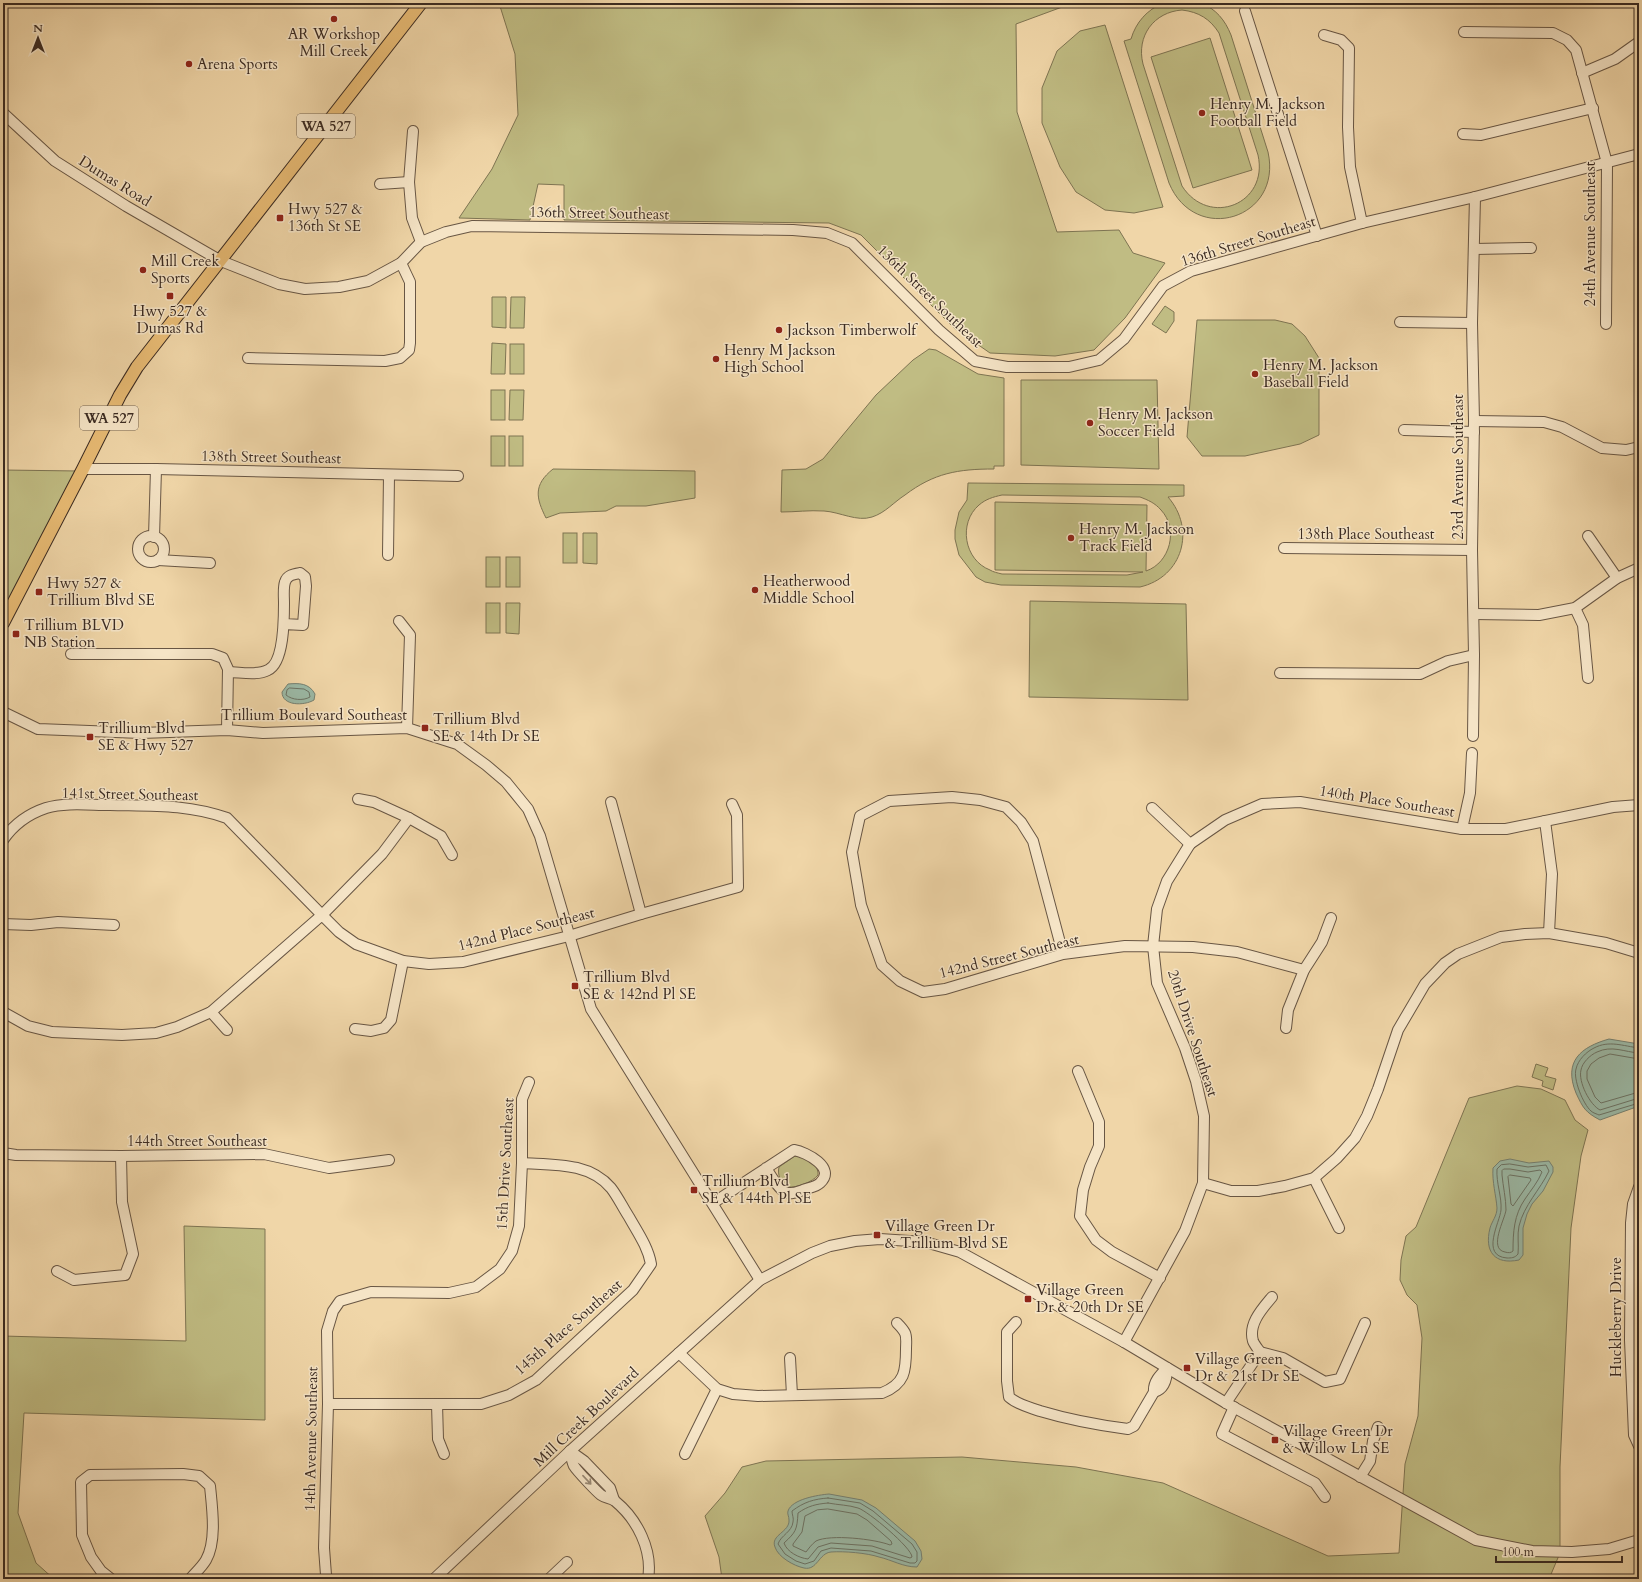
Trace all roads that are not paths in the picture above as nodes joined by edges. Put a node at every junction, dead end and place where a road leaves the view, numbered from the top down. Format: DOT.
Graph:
graph roads {
  1 [pos="421,3"];
  2 [pos="1245,11"];
  3 [pos="1464,32"];
  4 [pos="1324,35"];
  5 [pos="1639,42"];
  6 [pos="1582,73"];
  7 [pos="1593,108"];
  8 [pos="3,113"];
  9 [pos="413,131"];
  10 [pos="1463,134"];
  11 [pos="1639,154"];
  12 [pos="1607,163"];
  13 [pos="409,182"];
  14 [pos="380,184"];
  15 [pos="1475,197"];
  16 [pos="1362,223"];
  17 [pos="1317,236"];
  18 [pos="421,242"];
  19 [pos="1531,248"];
  20 [pos="1474,249"];
  21 [pos="221,262"];
  22 [pos="402,263"];
  23 [pos="1400,322"];
  24 [pos="1472,323"];
  25 [pos="1606,324"];
  26 [pos="248,358"];
  27 [pos="1474,421"];
  28 [pos="1404,430"];
  29 [pos="1474,432"];
  30 [pos="1639,447"];
  31 [pos="84,469"];
  32 [pos="156,470"];
  33 [pos="389,475"];
  34 [pos="458,476"];
  35 [pos="1588,536"];
  36 [pos="154,537"];
  37 [pos="1284,548"];
  38 [pos="1472,550"];
  39 [pos="388,555"];
  40 [pos="158,560"];
  41 [pos="210,563"];
  42 [pos="1639,568"];
  43 [pos="1617,578"];
  44 [pos="1575,608"];
  45 [pos="1474,614"];
  46 [pos="399,622"];
  47 [pos="3,623"];
  48 [pos="284,624"];
  49 [pos="71,654"];
  50 [pos="1474,655"];
  51 [pos="228,672"];
  52 [pos="1280,673"];
  53 [pos="1588,678"];
  54 [pos="3,712"];
  55 [pos="407,728"];
  56 [pos="227,730"];
  57 [pos="1473,736"];
  58 [pos="1472,753"];
  59 [pos="358,799"];
  60 [pos="611,802"];
  61 [pos="732,804"];
  62 [pos="1639,805"];
  63 [pos="1152,808"];
  64 [pos="409,818"];
  65 [pos="1545,821"];
  66 [pos="1462,829"];
  67 [pos="3,840"];
  68 [pos="1190,844"];
  69 [pos="452,855"];
  70 [pos="640,914"];
  71 [pos="322,915"];
  72 [pos="1331,918"];
  73 [pos="3,924"];
  74 [pos="114,925"];
  75 [pos="1549,933"];
  76 [pos="569,936"];
  77 [pos="1153,946"];
  78 [pos="1639,953"];
  79 [pos="1063,954"];
  80 [pos="404,961"];
  81 [pos="1304,970"];
  82 [pos="3,1012"];
  83 [pos="211,1012"];
  84 [pos="1286,1028"];
  85 [pos="355,1029"];
  86 [pos="227,1030"];
  87 [pos="1078,1071"];
  88 [pos="529,1082"];
  89 [pos="3,1153"];
  90 [pos="121,1156"];
  91 [pos="389,1160"];
  92 [pos="522,1163"];
  93 [pos="766,1168"];
  94 [pos="1314,1178"];
  95 [pos="1203,1184"];
  96 [pos="1639,1187"];
  97 [pos="713,1203"];
  98 [pos="1340,1228"];
  99 [pos="57,1272"];
  100 [pos="1160,1278"];
  101 [pos="760,1280"];
  102 [pos="1272,1297"];
  103 [pos="340,1301"];
  104 [pos="1016,1322"];
  105 [pos="897,1323"];
  106 [pos="1365,1323"];
  107 [pos="1124,1342"];
  108 [pos="1260,1352"];
  109 [pos="679,1353"];
  110 [pos="790,1358"];
  111 [pos="1167,1368"];
  112 [pos="717,1389"];
  113 [pos="792,1395"];
  114 [pos="328,1404"];
  115 [pos="437,1404"];
  116 [pos="1230,1405"];
  117 [pos="1378,1427"];
  118 [pos="1639,1446"];
  119 [pos="570,1452"];
  120 [pos="444,1454"];
  121 [pos="685,1454"];
  122 [pos="1360,1477"];
  123 [pos="1325,1496"];
  124 [pos="1639,1540"];
  125 [pos="567,1562"];
  126 [pos="111,1579"];
  127 [pos="190,1579"];
  128 [pos="328,1579"];
  129 [pos="434,1579"];
  130 [pos="549,1579"];
  131 [pos="648,1579"];
  1 -- 21 [label="main road, WA 527"];
  2 -- 17 [label="street"];
  3 -- 6 [label="street, 24th Avenue Southeast"];
  4 -- 16 [label="street"];
  5 -- 6 [label="street"];
  6 -- 7 [label="street, 24th Avenue Southeast"];
  7 -- 10 [label="street"];
  7 -- 12 [label="street, 24th Avenue Southeast"];
  8 -- 21 [label="street, Dumas Road"];
  9 -- 13 [label="street"];
  11 -- 12 [label="street, 136th Street Southeast"];
  12 -- 15 [label="street, 136th Street Southeast"];
  12 -- 25 [label="street, 24th Avenue Southeast"];
  13 -- 14 [label="street"];
  13 -- 18 [label="street"];
  15 -- 16 [label="street, 136th Street Southeast"];
  15 -- 20 [label="street, 23rd Avenue Southeast"];
  16 -- 17 [label="street, 136th Street Southeast"];
  17 -- 18 [label="street, 136th Street Southeast"];
  18 -- 22 [label="street, 136th Street Southeast"];
  19 -- 20 [label="street"];
  20 -- 24 [label="street, 23rd Avenue Southeast"];
  21 -- 22 [label="street, 136th Street Southeast"];
  21 -- 31 [label="main road, WA 527"];
  22 -- 26 [label="street"];
  23 -- 24 [label="street"];
  24 -- 27 [label="street, 23rd Avenue Southeast"];
  27 -- 29 [label="street, 23rd Avenue Southeast"];
  27 -- 30 [label="street"];
  28 -- 29 [label="street"];
  29 -- 38 [label="street, 23rd Avenue Southeast"];
  31 -- 32 [label="street, 138th Street Southeast"];
  31 -- 47 [label="main road, WA 527"];
  32 -- 33 [label="street, 138th Street Southeast"];
  32 -- 36 [label="street"];
  33 -- 34 [label="street, 138th Street Southeast"];
  33 -- 39 [label="street"];
  35 -- 43 [label="street"];
  36 -- 40 [label="street"];
  36 -- 40 [label="street"];
  37 -- 38 [label="street, 138th Place Southeast"];
  38 -- 45 [label="street, 23rd Avenue Southeast"];
  40 -- 41 [label="street"];
  42 -- 43 [label="street"];
  43 -- 44 [label="street"];
  44 -- 45 [label="street"];
  44 -- 53 [label="street"];
  45 -- 50 [label="street, 23rd Avenue Southeast"];
  46 -- 55 [label="street"];
  48 -- 48 [label="street"];
  48 -- 51 [label="street"];
  49 -- 51 [label="street"];
  50 -- 52 [label="street"];
  50 -- 57 [label="street, 23rd Avenue Southeast"];
  51 -- 56 [label="street"];
  54 -- 56 [label="street, Trillium Boulevard Southeast"];
  55 -- 56 [label="street, Trillium Boulevard Southeast"];
  55 -- 76 [label="street, Trillium Boulevard Southeast"];
  58 -- 66 [label="street"];
  59 -- 64 [label="street"];
  60 -- 70 [label="street"];
  61 -- 70 [label="street, 142nd Place Southeast"];
  62 -- 65 [label="street, 140th Place Southeast"];
  63 -- 68 [label="street"];
  64 -- 69 [label="street"];
  64 -- 71 [label="street"];
  65 -- 66 [label="street, 140th Place Southeast"];
  65 -- 75 [label="street"];
  66 -- 68 [label="street, 140th Place Southeast"];
  67 -- 71 [label="street, 141st Street Southeast"];
  68 -- 77 [label="street, 20th Drive Southeast"];
  70 -- 76 [label="street, 142nd Place Southeast"];
  71 -- 80 [label="street, 142nd Place Southeast"];
  71 -- 83 [label="street"];
  72 -- 81 [label="street"];
  73 -- 74 [label="street"];
  75 -- 78 [label="street"];
  75 -- 94 [label="street"];
  76 -- 80 [label="street, 142nd Place Southeast"];
  76 -- 97 [label="street, Trillium Boulevard Southeast"];
  77 -- 79 [label="street, 142nd Street Southeast"];
  77 -- 81 [label="street, 142nd Street Southeast"];
  77 -- 95 [label="street, 20th Drive Southeast"];
  79 -- 79 [label="street, 142nd Street Southeast"];
  80 -- 85 [label="street"];
  81 -- 84 [label="street"];
  82 -- 83 [label="street"];
  83 -- 86 [label="street"];
  87 -- 100 [label="street"];
  88 -- 92 [label="street, 15th Drive Southeast"];
  89 -- 90 [label="street, 144th Street Southeast"];
  90 -- 91 [label="street, 144th Street Southeast"];
  90 -- 99 [label="street"];
  92 -- 103 [label="street, 15th Drive Southeast"];
  92 -- 115 [label="street, 145th Place Southeast"];
  93 -- 93 [label="street"];
  93 -- 97 [label="street"];
  94 -- 95 [label="street"];
  94 -- 98 [label="street"];
  95 -- 100 [label="street, 20th Drive Southeast"];
  96 -- 118 [label="street, Huckleberry Drive"];
  97 -- 101 [label="street, Trillium Boulevard Southeast"];
  100 -- 107 [label="street, 20th Drive Southeast"];
  101 -- 107 [label="street, Mill Creek Boulevard"];
  101 -- 109 [label="street, Mill Creek Boulevard"];
  102 -- 108 [label="street"];
  103 -- 114 [label="street, 14th Avenue Southeast"];
  104 -- 111 [label="street"];
  105 -- 113 [label="street"];
  106 -- 108 [label="street"];
  107 -- 111 [label="street, Mill Creek Boulevard"];
  108 -- 116 [label="street"];
  109 -- 112 [label="street"];
  109 -- 119 [label="street, Mill Creek Boulevard"];
  110 -- 113 [label="street"];
  111 -- 116 [label="street, Mill Creek Boulevard"];
  112 -- 113 [label="street"];
  112 -- 121 [label="street"];
  114 -- 115 [label="street, 145th Place Southeast"];
  114 -- 128 [label="street, 14th Avenue Southeast"];
  115 -- 120 [label="street"];
  116 -- 122 [label="street, Mill Creek Boulevard"];
  116 -- 123 [label="street"];
  117 -- 122 [label="street"];
  119 -- 129 [label="street, Mill Creek Boulevard"];
  119 -- 131 [label="street"];
  122 -- 124 [label="street, Mill Creek Boulevard"];
  125 -- 130 [label="street"];
  126 -- 127 [label="street"];
}
